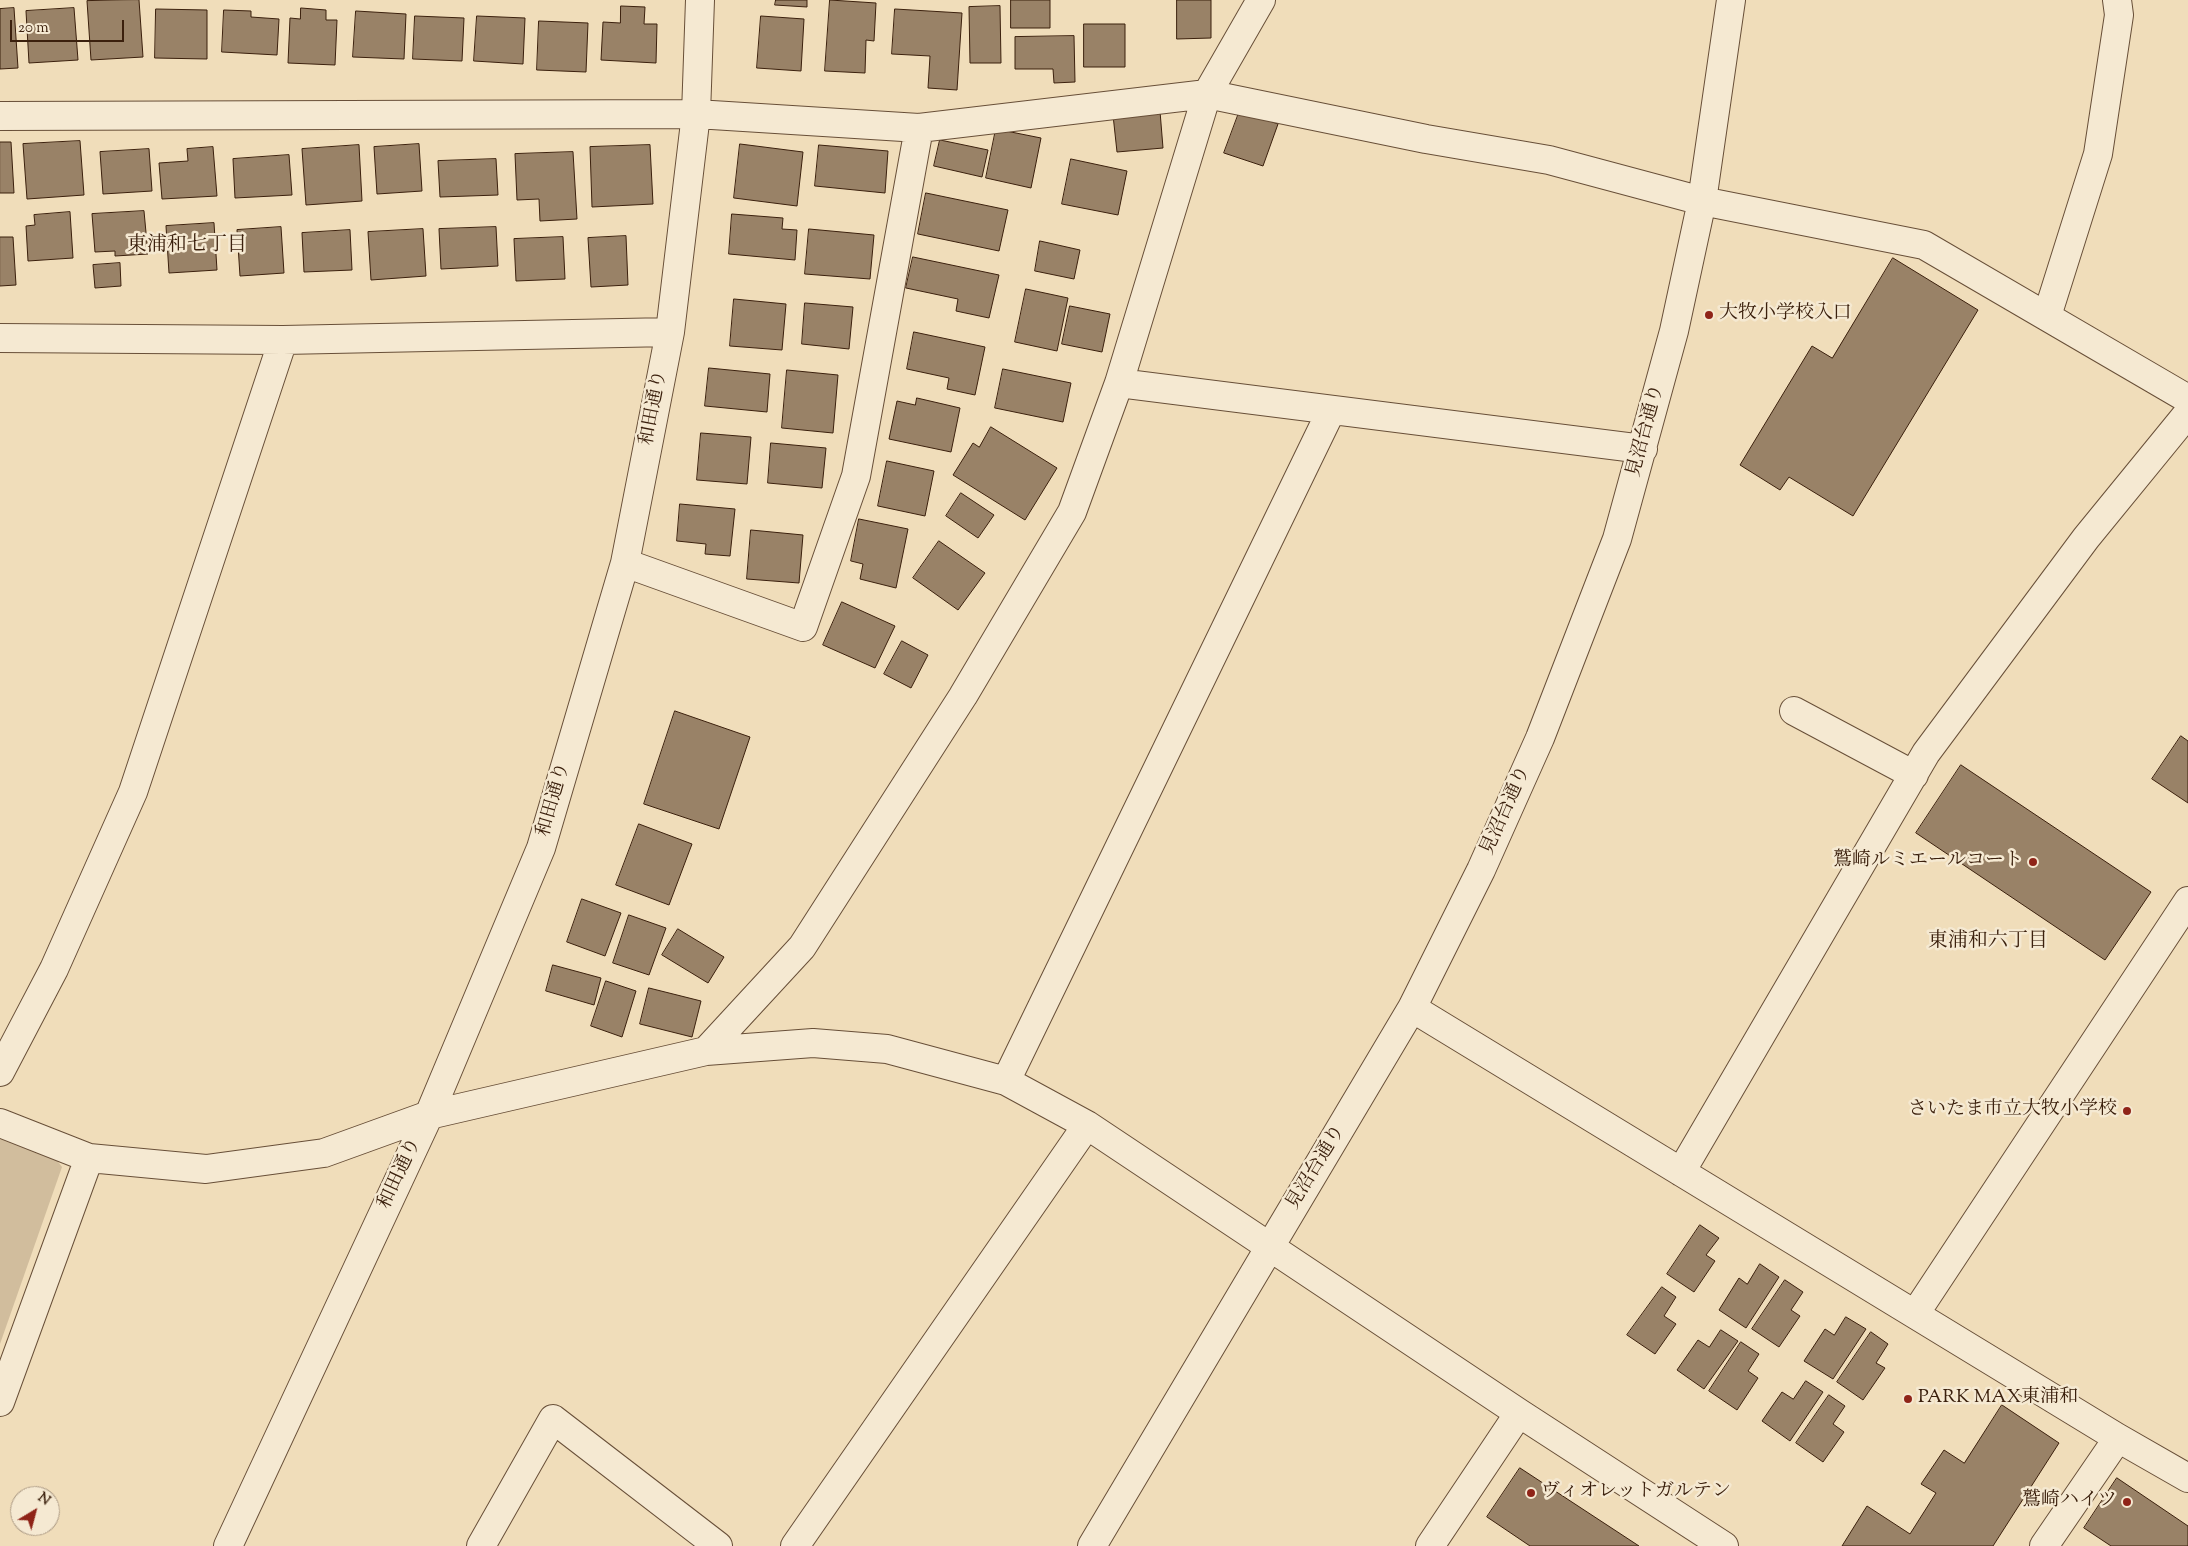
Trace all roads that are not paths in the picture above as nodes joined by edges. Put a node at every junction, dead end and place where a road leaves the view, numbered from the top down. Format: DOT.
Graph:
graph roads {
  1 [pos="700,0"];
  2 [pos="1261,0"];
  3 [pos="1731,0"];
  4 [pos="2117,0"];
  5 [pos="1207,94"];
  6 [pos="696,114"];
  7 [pos="0,116"];
  8 [pos="919,128"];
  9 [pos="1702,201"];
  10 [pos="2047,316"];
  11 [pos="670,332"];
  12 [pos="0,338"];
  13 [pos="283,340"];
  14 [pos="1119,383"];
  15 [pos="2188,399"];
  16 [pos="1330,411"];
  17 [pos="2188,413"];
  18 [pos="1643,449"];
  19 [pos="625,562"];
  20 [pos="1794,711"];
  21 [pos="1914,775"];
  22 [pos="2188,901"];
  23 [pos="1412,1008"];
  24 [pos="706,1051"];
  25 [pos="0,1072"];
  26 [pos="1006,1081"];
  27 [pos="429,1115"];
  28 [pos="0,1123"];
  29 [pos="1087,1125"];
  30 [pos="89,1158"];
  31 [pos="1681,1172"];
  32 [pos="1270,1247"];
  33 [pos="1915,1314"];
  34 [pos="0,1402"];
  35 [pos="1519,1413"];
  36 [pos="2118,1438"];
  37 [pos="2188,1478"];
  38 [pos="228,1546"];
  39 [pos="481,1546"];
  40 [pos="718,1546"];
  41 [pos="795,1546"];
  42 [pos="1092,1546"];
  43 [pos="1430,1546"];
  44 [pos="1724,1546"];
  45 [pos="2044,1546"];
  1 -- 6 [label="street, 和田通り"];
  2 -- 5 [label="street"];
  3 -- 9 [label="street, 見沼台通り"];
  4 -- 10 [label="street"];
  5 -- 8 [label="street"];
  5 -- 9 [label="street"];
  5 -- 14 [label="street"];
  6 -- 7 [label="street"];
  6 -- 8 [label="street"];
  6 -- 11 [label="street, 和田通り"];
  8 -- 19 [label="street"];
  9 -- 10 [label="street"];
  9 -- 18 [label="street, 見沼台通り"];
  10 -- 15 [label="street"];
  11 -- 13 [label="street"];
  11 -- 19 [label="street, 和田通り"];
  12 -- 13 [label="street"];
  13 -- 25 [label="street"];
  14 -- 16 [label="street"];
  14 -- 24 [label="street"];
  16 -- 18 [label="street"];
  16 -- 26 [label="street"];
  17 -- 21 [label="street"];
  18 -- 23 [label="street, 見沼台通り"];
  19 -- 27 [label="street, 和田通り"];
  20 -- 21 [label="street"];
  21 -- 31 [label="street"];
  22 -- 33 [label="street"];
  23 -- 31 [label="street"];
  23 -- 32 [label="street, 見沼台通り"];
  24 -- 26 [label="street"];
  24 -- 27 [label="street"];
  26 -- 29 [label="street"];
  27 -- 30 [label="street"];
  27 -- 38 [label="street, 和田通り"];
  28 -- 30 [label="street"];
  29 -- 32 [label="street"];
  29 -- 41 [label="street"];
  30 -- 34 [label="street"];
  31 -- 33 [label="street"];
  32 -- 35 [label="street"];
  32 -- 42 [label="street, 見沼台通り"];
  33 -- 36 [label="street"];
  35 -- 43 [label="street"];
  35 -- 44 [label="street"];
  36 -- 37 [label="street"];
  36 -- 45 [label="street"];
  39 -- 40 [label="street"];
}
